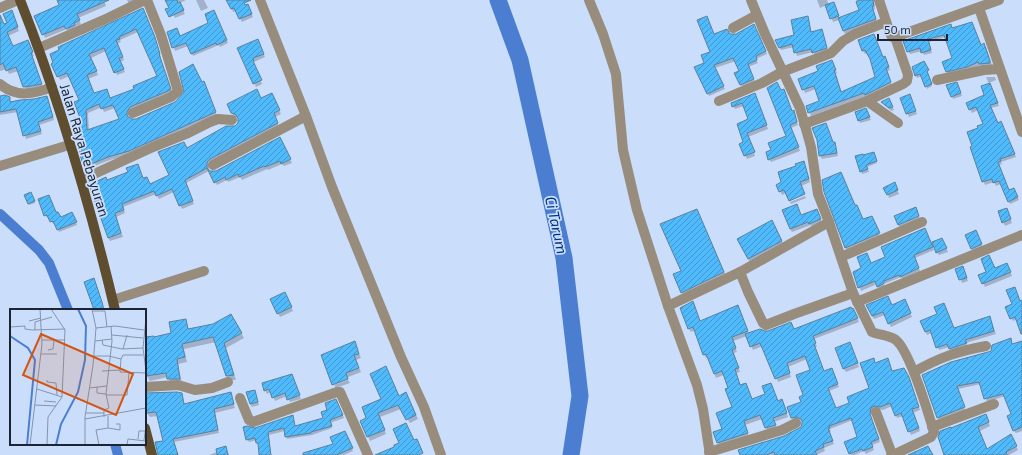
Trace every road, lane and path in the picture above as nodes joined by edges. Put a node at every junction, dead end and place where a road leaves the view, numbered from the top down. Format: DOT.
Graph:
graph roads {
  1 [pos="19,0"];
  2 [pos="146,0"];
  3 [pos="260,0"];
  4 [pos="589,0"];
  5 [pos="751,0"];
  6 [pos="879,0"];
  7 [pos="999,0"];
  8 [pos="0,8"];
  9 [pos="979,8"];
  10 [pos="757,15"];
  11 [pos="886,22"];
  12 [pos="733,28"];
  13 [pos="895,37"];
  14 [pos="39,48"];
  15 [pos="1000,69"];
  16 [pos="782,72"];
  17 [pos="937,80"];
  18 [pos="0,84"];
  19 [pos="52,87"];
  20 [pos="719,101"];
  21 [pos="867,101"];
  22 [pos="132,113"];
  23 [pos="306,116"];
  24 [pos="232,120"];
  25 [pos="898,123"];
  26 [pos="804,124"];
  27 [pos="1022,132"];
  28 [pos="70,145"];
  29 [pos="213,165"];
  30 [pos="0,166"];
  31 [pos="81,180"];
  32 [pos="829,222"];
  33 [pos="922,222"];
  34 [pos="1022,235"];
  35 [pos="841,257"];
  36 [pos="204,271"];
  37 [pos="740,272"];
  38 [pos="855,298"];
  39 [pos="114,305"];
  40 [pos="668,306"];
  41 [pos="986,346"];
  42 [pos="914,372"];
  43 [pos="228,382"];
  44 [pos="146,387"];
  45 [pos="240,398"];
  46 [pos="994,404"];
  47 [pos="876,412"];
  48 [pos="796,423"];
  49 [pos="932,427"];
  50 [pos="146,432"];
  51 [pos="709,454"];
  52 [pos="152,455"];
  53 [pos="368,455"];
  54 [pos="441,455"];
  55 [pos="892,455"];
  1 -- 8 [label="street"];
  1 -- 14 [label="main road, Jalan Raya Pebayuran"];
  2 -- 14 [label="street"];
  2 -- 22 [label="street"];
  3 -- 23 [label="street"];
  4 -- 40 [label="street"];
  5 -- 10 [label="street"];
  6 -- 11 [label="street"];
  7 -- 9 [label="street"];
  9 -- 13 [label="street"];
  9 -- 15 [label="street"];
  10 -- 12 [label="street"];
  10 -- 16 [label="street"];
  11 -- 13 [label="street"];
  11 -- 16 [label="street"];
  13 -- 21 [label="street"];
  14 -- 19 [label="main road, Jalan Raya Pebayuran"];
  15 -- 17 [label="street"];
  15 -- 27 [label="street"];
  16 -- 20 [label="street"];
  16 -- 26 [label="street"];
  18 -- 19 [label="street"];
  19 -- 28 [label="main road, Jalan Raya Pebayuran"];
  21 -- 25 [label="street"];
  21 -- 26 [label="street"];
  23 -- 29 [label="street"];
  23 -- 54 [label="street"];
  24 -- 31 [label="street"];
  26 -- 32 [label="street"];
  28 -- 30 [label="street"];
  28 -- 31 [label="main road, Jalan Raya Pebayuran"];
  31 -- 39 [label="main road, Jalan Raya Pebayuran"];
  32 -- 35 [label="street"];
  32 -- 37 [label="street"];
  33 -- 35 [label="street"];
  34 -- 38 [label="street"];
  35 -- 38 [label="street"];
  36 -- 39 [label="street"];
  37 -- 38 [label="street"];
  37 -- 40 [label="street"];
  38 -- 42 [label="street"];
  40 -- 51 [label="street"];
  41 -- 42 [label="street"];
  42 -- 49 [label="street"];
  43 -- 44 [label="street"];
  45 -- 53 [label="street"];
  46 -- 49 [label="street"];
  47 -- 55 [label="street"];
  48 -- 51 [label="street"];
  49 -- 55 [label="street"];
  50 -- 52 [label="main road"];
}
